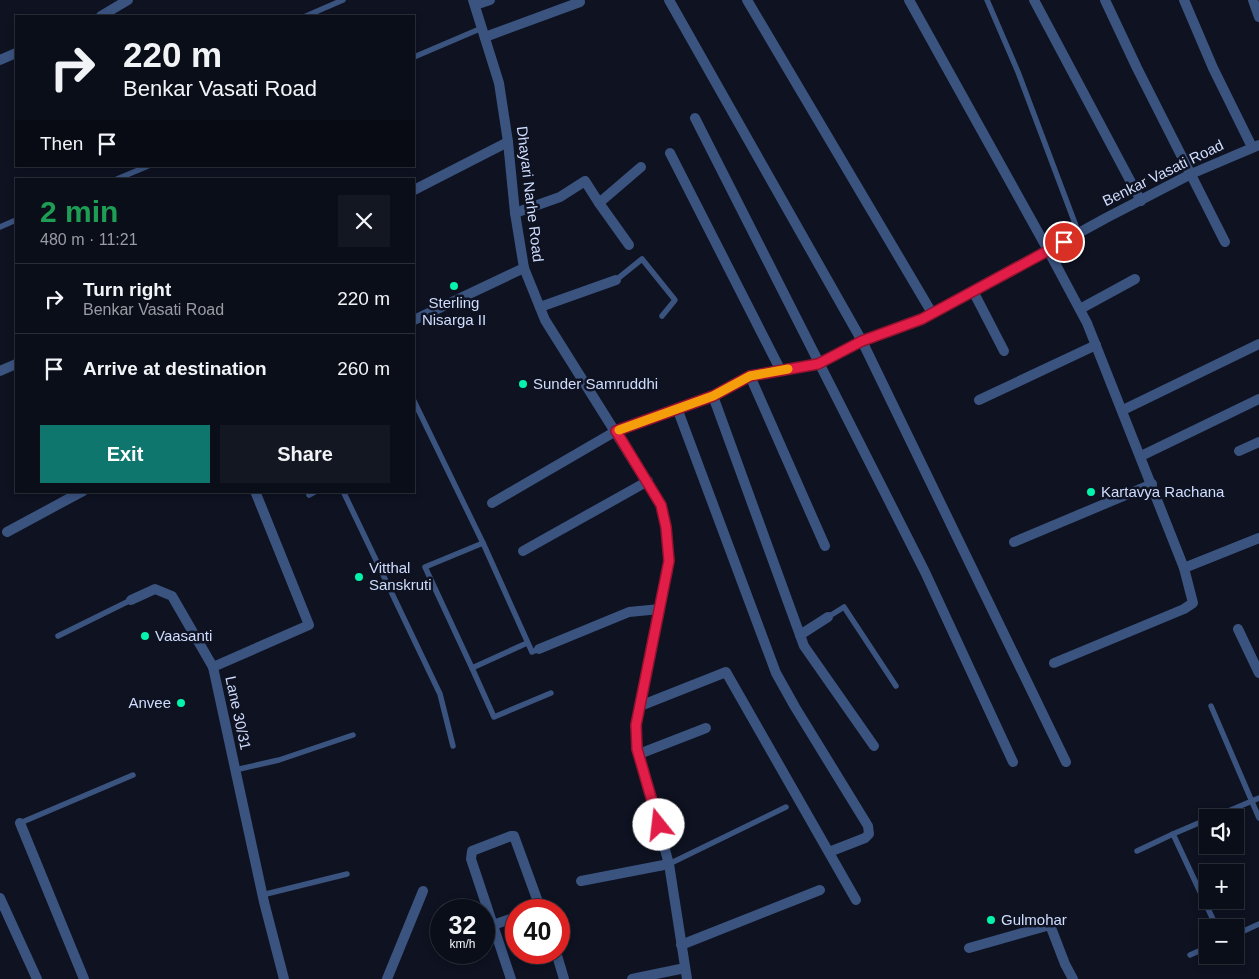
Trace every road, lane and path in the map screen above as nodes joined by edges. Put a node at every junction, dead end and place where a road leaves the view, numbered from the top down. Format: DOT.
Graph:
graph roads {
  1 [pos="128,0"];
  2 [pos="344,0"];
  3 [pos="490,0"];
  4 [pos="669,0"];
  5 [pos="747,0"];
  6 [pos="909,0"];
  7 [pos="987,0"];
  8 [pos="1034,0"];
  9 [pos="1105,0"];
  10 [pos="1184,0"];
  11 [pos="1253,0"];
  12 [pos="474,2"];
  13 [pos="580,2"];
  14 [pos="103,15"];
  15 [pos="308,15"];
  16 [pos="1259,17"];
  17 [pos="484,33"];
  18 [pos="15,53"];
  19 [pos="415,57"];
  20 [pos="0,60"];
  21 [pos="694,118"];
  22 [pos="508,142"];
  23 [pos="1256,146"];
  24 [pos="670,153"];
  25 [pos="146,167"];
  26 [pos="642,167"];
  27 [pos="1191,174"];
  28 [pos="119,178"];
  29 [pos="415,189"];
  30 [pos="1141,201"];
  31 [pos="599,203"];
  32 [pos="515,213"];
  33 [pos="15,220"];
  34 [pos="0,227"];
  35 [pos="1079,234"];
  36 [pos="1225,242"];
  37 [pos="630,245"];
  38 [pos="1048,250"];
  39 [pos="524,268"];
  40 [pos="1135,279"];
  41 [pos="616,280"];
  42 [pos="973,291"];
  43 [pos="540,307"];
  44 [pos="1080,309"];
  45 [pos="932,313"];
  46 [pos="662,316"];
  47 [pos="415,320"];
  48 [pos="862,341"];
  49 [pos="1259,344"];
  50 [pos="1096,345"];
  51 [pos="1004,351"];
  52 [pos="15,364"];
  53 [pos="818,364"];
  54 [pos="0,371"];
  55 [pos="781,371"];
  56 [pos="750,376"];
  57 [pos="713,396"];
  58 [pos="1259,398"];
  59 [pos="979,400"];
  60 [pos="415,403"];
  61 [pos="677,408"];
  62 [pos="1123,410"];
  63 [pos="616,431"];
  64 [pos="1259,442"];
  65 [pos="1239,451"];
  66 [pos="1141,456"];
  67 [pos="648,482"];
  68 [pos="1152,484"];
  69 [pos="79,493"];
  70 [pos="256,493"];
  71 [pos="312,493"];
  72 [pos="345,493"];
  73 [pos="309,495"];
  74 [pos="492,503"];
  75 [pos="7,532"];
  76 [pos="1259,538"];
  77 [pos="1014,542"];
  78 [pos="482,543"];
  79 [pos="825,546"];
  80 [pos="523,551"];
  81 [pos="1184,568"];
  82 [pos="131,600"];
  83 [pos="660,609"];
  84 [pos="828,617"];
  85 [pos="1238,629"];
  86 [pos="800,635"];
  87 [pos="58,636"];
  88 [pos="527,643"];
  89 [pos="539,649"];
  90 [pos="1054,663"];
  91 [pos="213,667"];
  92 [pos="472,668"];
  93 [pos="1259,673"];
  94 [pos="896,686"];
  95 [pos="551,693"];
  96 [pos="640,706"];
  97 [pos="1211,706"];
  98 [pos="706,728"];
  99 [pos="353,735"];
  100 [pos="453,746"];
  101 [pos="874,746"];
  102 [pos="639,754"];
  103 [pos="1013,762"];
  104 [pos="1066,762"];
  105 [pos="235,770"];
  106 [pos="133,775"];
  107 [pos="1259,798"];
  108 [pos="1251,801"];
  109 [pos="786,807"];
  110 [pos="1233,809"];
  111 [pos="1259,818"];
  112 [pos="20,823"];
  113 [pos="1199,823"];
  114 [pos="1173,834"];
  115 [pos="1137,851"];
  116 [pos="829,852"];
  117 [pos="669,864"];
  118 [pos="347,874"];
  119 [pos="581,881"];
  120 [pos="820,890"];
  121 [pos="423,891"];
  122 [pos="262,895"];
  123 [pos="0,898"];
  124 [pos="484,899"];
  125 [pos="536,899"];
  126 [pos="856,900"];
  127 [pos="1213,919"];
  128 [pos="1259,924"];
  129 [pos="495,931"];
  130 [pos="1244,931"];
  131 [pos="681,945"];
  132 [pos="970,948"];
  133 [pos="1199,951"];
  134 [pos="1190,955"];
  135 [pos="560,964"];
  136 [pos="685,968"];
  137 [pos="37,979"];
  138 [pos="84,979"];
  139 [pos="284,979"];
  140 [pos="387,979"];
  141 [pos="510,979"];
  142 [pos="564,979"];
  143 [pos="632,979"];
  144 [pos="687,979"];
  145 [pos="1073,979"];
  1 -- 14 [label="street"];
  2 -- 15 [label="lane"];
  3 -- 12 [label="street"];
  4 -- 48 [label="street"];
  5 -- 45 [label="street"];
  6 -- 38 [label="street"];
  7 -- 35 [label="lane"];
  8 -- 30 [label="street"];
  9 -- 27 [label="street"];
  10 -- 23 [label="street"];
  11 -- 16 [label="street"];
  12 -- 17 [label="street, Dhayari Narhe Road"];
  13 -- 17 [label="street"];
  17 -- 19 [label="lane"];
  17 -- 22 [label="street, Dhayari Narhe Road"];
  18 -- 20 [label="street"];
  21 -- 53 [label="street"];
  22 -- 29 [label="street"];
  22 -- 32 [label="street, Dhayari Narhe Road"];
  23 -- 27 [label="street, Benkar Vasati Road"];
  24 -- 55 [label="street"];
  25 -- 28 [label="lane"];
  26 -- 31 [label="street"];
  27 -- 30 [label="street, Benkar Vasati Road"];
  27 -- 36 [label="street"];
  30 -- 35 [label="street, Benkar Vasati Road"];
  31 -- 32 [label="street"];
  31 -- 37 [label="street"];
  32 -- 39 [label="street, Dhayari Narhe Road"];
  33 -- 34 [label="lane"];
  35 -- 38 [label="street, Benkar Vasati Road"];
  38 -- 42 [label="street, Benkar Vasati Road"];
  38 -- 44 [label="street"];
  39 -- 43 [label="street, Dhayari Narhe Road"];
  39 -- 47 [label="street"];
  40 -- 44 [label="street"];
  41 -- 43 [label="street"];
  41 -- 46 [label="lane"];
  42 -- 45 [label="street, Benkar Vasati Road"];
  42 -- 51 [label="street"];
  43 -- 63 [label="street, Dhayari Narhe Road"];
  44 -- 50 [label="street"];
  45 -- 48 [label="street, Benkar Vasati Road"];
  48 -- 53 [label="street, Benkar Vasati Road"];
  48 -- 104 [label="street"];
  49 -- 62 [label="street"];
  50 -- 59 [label="street"];
  50 -- 62 [label="street"];
  52 -- 54 [label="street"];
  53 -- 55 [label="street, Benkar Vasati Road"];
  53 -- 103 [label="street"];
  55 -- 56 [label="street, Benkar Vasati Road"];
  56 -- 57 [label="street, Benkar Vasati Road"];
  56 -- 79 [label="street"];
  57 -- 61 [label="street, Benkar Vasati Road"];
  57 -- 86 [label="street"];
  58 -- 66 [label="street"];
  60 -- 78 [label="lane"];
  61 -- 63 [label="street, Benkar Vasati Road"];
  61 -- 116 [label="street"];
  62 -- 66 [label="street"];
  63 -- 67 [label="street, Dhayari Narhe Road"];
  63 -- 74 [label="street, Benkar Vasati Road"];
  64 -- 65 [label="street"];
  66 -- 68 [label="street"];
  67 -- 80 [label="street"];
  67 -- 83 [label="street, Dhayari Narhe Road"];
  68 -- 77 [label="street"];
  68 -- 81 [label="street"];
  69 -- 75 [label="street"];
  70 -- 91 [label="street, Lane 30/31"];
  71 -- 73 [label="lane"];
  72 -- 100 [label="lane"];
  76 -- 81 [label="street"];
  78 -- 88 [label="lane"];
  78 -- 92 [label="lane"];
  81 -- 90 [label="street"];
  82 -- 87 [label="lane"];
  82 -- 91 [label="street"];
  83 -- 89 [label="street"];
  83 -- 96 [label="street, Dhayari Narhe Road"];
  84 -- 86 [label="street"];
  84 -- 94 [label="lane"];
  85 -- 93 [label="street"];
  86 -- 101 [label="street"];
  88 -- 89 [label="lane"];
  88 -- 92 [label="lane"];
  91 -- 105 [label="street, Lane 30/31"];
  92 -- 95 [label="lane"];
  96 -- 102 [label="street, Dhayari Narhe Road"];
  96 -- 116 [label="street"];
  97 -- 108 [label="lane"];
  98 -- 102 [label="street"];
  99 -- 105 [label="lane"];
  102 -- 117 [label="street, Dhayari Narhe Road"];
  105 -- 122 [label="street, Lane 30/31"];
  106 -- 112 [label="lane"];
  107 -- 108 [label="lane"];
  108 -- 110 [label="lane"];
  108 -- 111 [label="lane"];
  109 -- 117 [label="lane"];
  112 -- 138 [label="street"];
  113 -- 114 [label="lane"];
  114 -- 115 [label="lane"];
  114 -- 127 [label="lane"];
  116 -- 126 [label="street"];
  117 -- 119 [label="street"];
  117 -- 131 [label="street, Dhayari Narhe Road"];
  118 -- 122 [label="lane"];
  120 -- 131 [label="street"];
  121 -- 140 [label="street"];
  122 -- 139 [label="street, Lane 30/31"];
  123 -- 137 [label="street"];
  124 -- 125 [label="street"];
  128 -- 130 [label="lane"];
  129 -- 141 [label="street"];
  131 -- 136 [label="street, Dhayari Narhe Road"];
  132 -- 145 [label="street"];
  133 -- 134 [label="lane"];
  135 -- 142 [label="street"];
  136 -- 143 [label="street"];
  136 -- 144 [label="street, Dhayari Narhe Road"];
}
